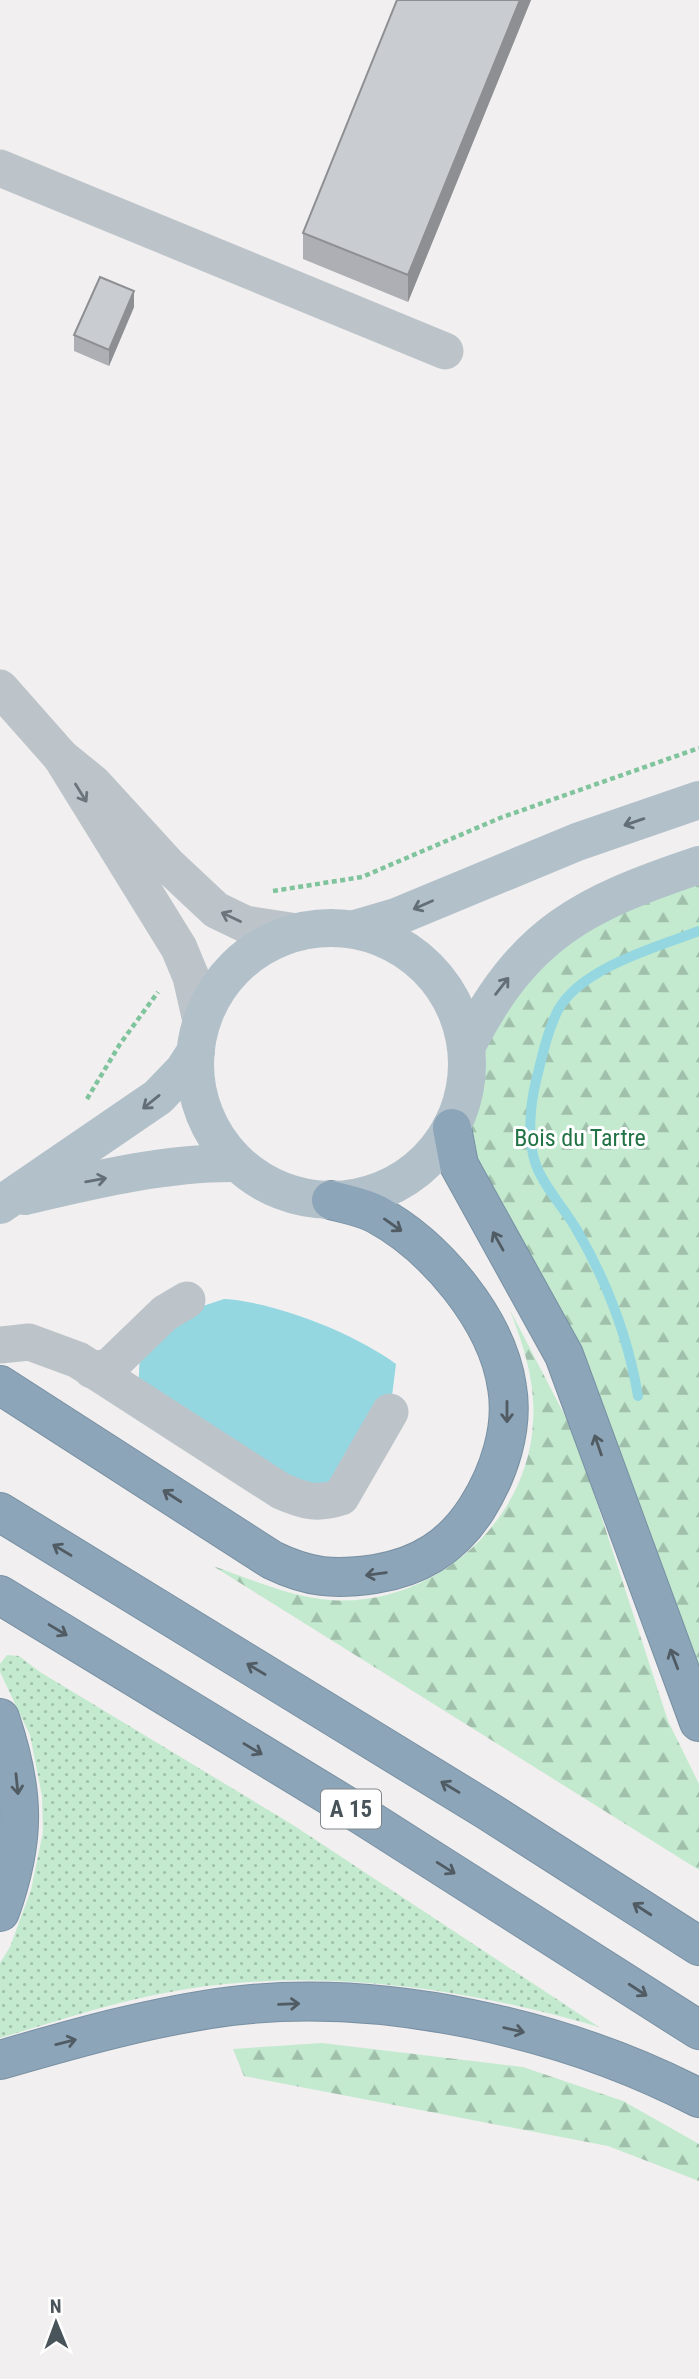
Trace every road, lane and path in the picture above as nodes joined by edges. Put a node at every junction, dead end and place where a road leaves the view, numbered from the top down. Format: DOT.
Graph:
graph roads {
  1 [pos="0,169"];
  2 [pos="445,351"];
  3 [pos="0,688"];
  4 [pos="61,757"];
  5 [pos="699,800"];
  6 [pos="699,866"];
  7 [pos="355,929"];
  8 [pos="297,932"];
  9 [pos="198,1036"];
  10 [pos="467,1045"];
  11 [pos="452,1128"];
  12 [pos="237,1163"];
  13 [pos="331,1200"];
  14 [pos="3,1203"];
  15 [pos="187,1300"];
  16 [pos="0,1345"];
  17 [pos="92,1370"];
  18 [pos="139,1381"];
  19 [pos="0,1385"];
  20 [pos="390,1412"];
  21 [pos="0,1512"];
  22 [pos="0,1595"];
  23 [pos="0,1718"];
  24 [pos="699,1723"];
  25 [pos="0,1912"];
  26 [pos="699,1946"];
  27 [pos="699,2029"];
  28 [pos="0,2060"];
  29 [pos="699,2098"];
  1 -- 2 [label="street"];
  3 -- 4 [label="street"];
  8 -- 4 [label="street, one-way"];
  4 -- 9 [label="street, one-way"];
  5 -- 7 [label="main road, one-way"];
  10 -- 6 [label="main road, one-way"];
  7 -- 8 [label="main road"];
  7 -- 10 [label="main road"];
  8 -- 9 [label="main road"];
  9 -- 12 [label="main road"];
  9 -- 14 [label="main road, one-way"];
  10 -- 11 [label="main road"];
  11 -- 13 [label="main road"];
  24 -- 11 [label="highway, one-way"];
  12 -- 13 [label="main road"];
  14 -- 12 [label="main road, one-way"];
  13 -- 19 [label="highway, one-way"];
  15 -- 17 [label="street"];
  16 -- 17 [label="street"];
  17 -- 18 [label="street"];
  17 -- 20 [label="street"];
  26 -- 21 [label="highway, one-way"];
  22 -- 27 [label="highway, A 15, one-way"];
  23 -- 25 [label="highway, one-way"];
  28 -- 29 [label="highway, one-way"];
}
